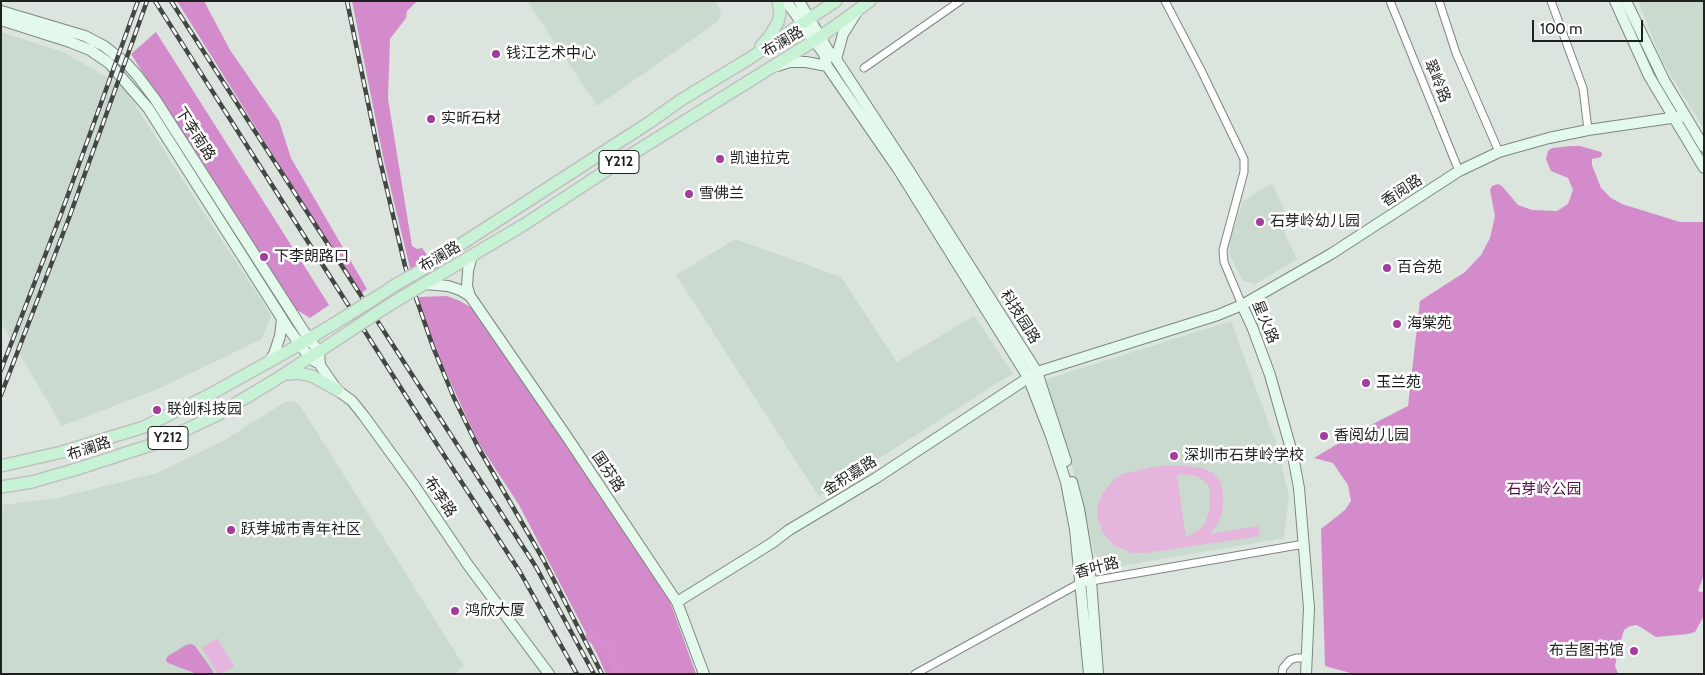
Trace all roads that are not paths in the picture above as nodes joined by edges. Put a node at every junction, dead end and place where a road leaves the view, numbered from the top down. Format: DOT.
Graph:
graph roads {
  1 [pos="778,1"];
  2 [pos="786,1"];
  3 [pos="799,1"];
  4 [pos="836,1"];
  5 [pos="870,1"];
  6 [pos="960,1"];
  7 [pos="1165,1"];
  8 [pos="1390,1"];
  9 [pos="1439,1"];
  10 [pos="1551,1"];
  11 [pos="1613,1"];
  12 [pos="1628,1"];
  13 [pos="858,9"];
  14 [pos="1,10"];
  15 [pos="1,20"];
  16 [pos="805,21"];
  17 [pos="817,39"];
  18 [pos="768,46"];
  19 [pos="836,59"];
  20 [pos="747,60"];
  21 [pos="110,61"];
  22 [pos="773,65"];
  23 [pos="827,66"];
  24 [pos="130,68"];
  25 [pos="864,68"];
  26 [pos="123,78"];
  27 [pos="1684,116"];
  28 [pos="1673,118"];
  29 [pos="1588,130"];
  30 [pos="1704,147"];
  31 [pos="1499,152"];
  32 [pos="1704,168"];
  33 [pos="1459,171"];
  34 [pos="472,255"];
  35 [pos="424,284"];
  36 [pos="470,296"];
  37 [pos="1242,306"];
  38 [pos="282,319"];
  39 [pos="305,341"];
  40 [pos="316,358"];
  41 [pos="268,363"];
  42 [pos="284,375"];
  43 [pos="1032,375"];
  44 [pos="337,390"];
  45 [pos="1,466"];
  46 [pos="1,487"];
  47 [pos="1304,544"];
  48 [pos="1091,581"];
  49 [pos="1080,583"];
  50 [pos="677,602"];
  51 [pos="1308,658"];
  52 [pos="549,674"];
  53 [pos="704,674"];
  54 [pos="915,674"];
  55 [pos="1089,674"];
  56 [pos="1098,674"];
  57 [pos="1282,674"];
  58 [pos="1306,674"];
  1 -- 20 [label="main road"];
  2 -- 16 [label="main road"];
  3 -- 16 [label="main road"];
  4 -- 16 [label="main road, 布澜路 / Y212"];
  5 -- 13 [label="main road, 布澜路 / Y212"];
  6 -- 25 [label="street"];
  7 -- 37 [label="street, 星火路"];
  8 -- 33 [label="street, 翠岭路"];
  9 -- 31 [label="street"];
  10 -- 29 [label="street"];
  11 -- 28 [label="main road"];
  12 -- 27 [label="main road"];
  13 -- 17 [label="main road, 布澜路 / Y212"];
  13 -- 19 [label="main road"];
  14 -- 21 [label="main road, 下李南路"];
  15 -- 21 [label="main road, 下李南路"];
  16 -- 17 [label="main road, 科技园路"];
  16 -- 18 [label="main road, 布澜路 / Y212"];
  17 -- 19 [label="main road, 科技园路"];
  17 -- 22 [label="main road, 布澜路 / Y212"];
  17 -- 23 [label="main road, 科技园路"];
  18 -- 20 [label="main road, 布澜路 / Y212"];
  18 -- 22 [label="main road"];
  19 -- 43 [label="main road, 科技园路"];
  20 -- 39 [label="main road, 布澜路 / Y212, bridge"];
  21 -- 24 [label="main road, 下李南路"];
  21 -- 26 [label="main road, 下李南路"];
  22 -- 23 [label="main road"];
  22 -- 34 [label="main road, 布澜路 / Y212"];
  23 -- 43 [label="main road, 科技园路"];
  24 -- 26 [label="main road"];
  24 -- 39 [label="main road, 下李南路"];
  26 -- 38 [label="main road, 下李南路"];
  27 -- 28 [label="main road, 香阅路"];
  27 -- 30 [label="main road"];
  28 -- 29 [label="main road, 香阅路"];
  28 -- 32 [label="main road"];
  29 -- 31 [label="main road, 香阅路"];
  31 -- 33 [label="main road, 香阅路"];
  33 -- 37 [label="main road, 香阅路"];
  34 -- 35 [label="main road, 布澜路 / Y212"];
  34 -- 36 [label="main road"];
  35 -- 36 [label="main road"];
  35 -- 40 [label="main road, 布澜路 / Y212, bridge"];
  36 -- 50 [label="main road, 国芬路"];
  37 -- 43 [label="main road, 香阅路"];
  37 -- 47 [label="main road, 星火路"];
  38 -- 39 [label="main road, 下李南路"];
  38 -- 41 [label="main road"];
  39 -- 40 [label="main road, 布李路"];
  39 -- 41 [label="main road, 布澜路 / Y212"];
  40 -- 42 [label="main road, 布澜路 / Y212"];
  40 -- 44 [label="main road, 布李路"];
  41 -- 45 [label="main road, 布澜路 / Y212"];
  42 -- 44 [label="main road"];
  42 -- 46 [label="main road, 布澜路 / Y212"];
  43 -- 48 [label="main road, 科技园路"];
  43 -- 49 [label="main road, 科技园路"];
  43 -- 50 [label="main road, 金积嘉路"];
  44 -- 52 [label="main road, 布李路"];
  47 -- 48 [label="street, 香叶路"];
  47 -- 51 [label="main road, 星火路"];
  48 -- 49 [label="street, 香叶路"];
  48 -- 56 [label="main road, 科技园路"];
  49 -- 54 [label="street, 香叶路"];
  49 -- 55 [label="main road, 科技园路"];
  50 -- 53 [label="main road, 国芬路"];
  51 -- 57 [label="street"];
  51 -- 58 [label="main road, 星火路"];
}
